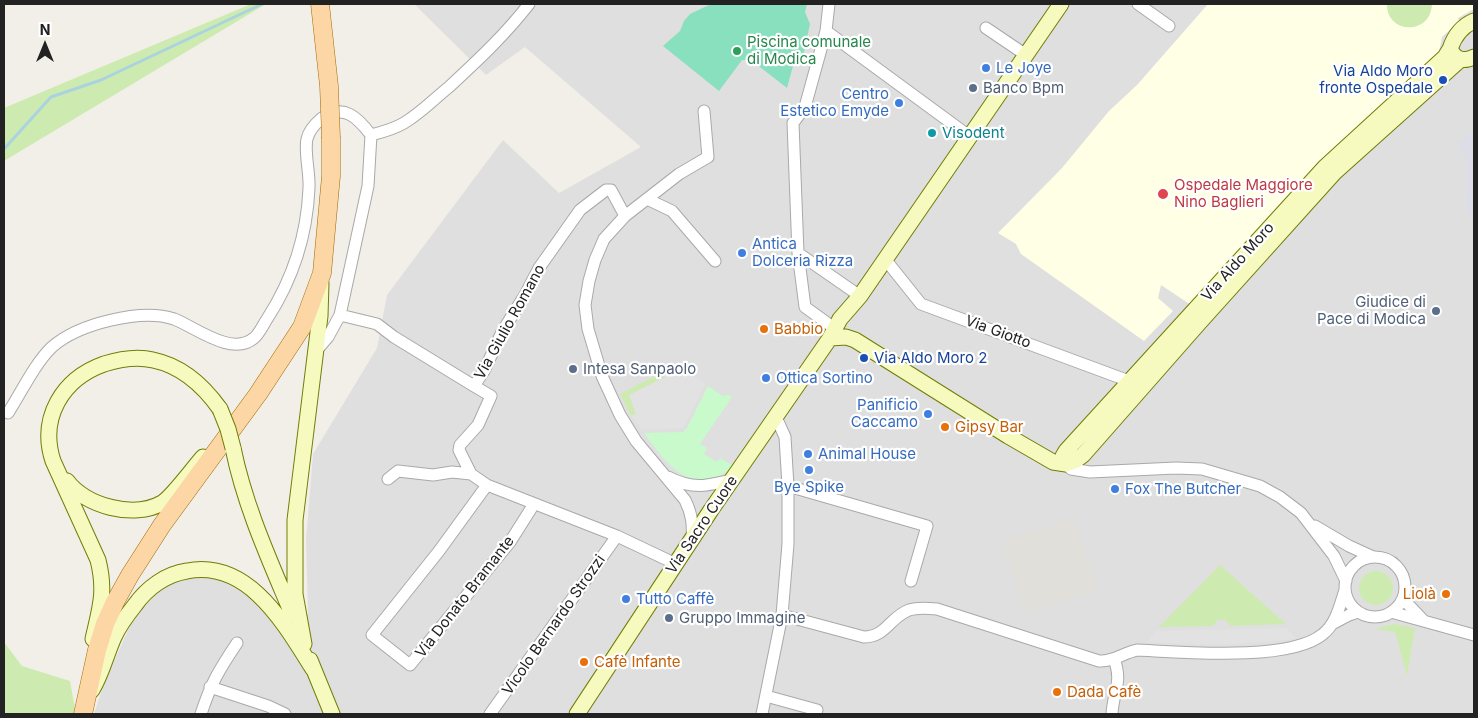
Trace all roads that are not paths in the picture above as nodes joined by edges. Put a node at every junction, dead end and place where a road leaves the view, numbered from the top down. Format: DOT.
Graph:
graph roads {
  1 [pos="320,4"];
  2 [pos="829,4"];
  3 [pos="1061,4"];
  4 [pos="1138,4"];
  5 [pos="524,6"];
  6 [pos="1474,21"];
  7 [pos="1169,26"];
  8 [pos="986,28"];
  9 [pos="826,31"];
  10 [pos="1026,55"];
  11 [pos="1461,55"];
  12 [pos="704,111"];
  13 [pos="372,135"];
  14 [pos="968,136"];
  15 [pos="647,199"];
  16 [pos="624,216"];
  17 [pos="798,253"];
  18 [pos="885,259"];
  19 [pos="716,261"];
  20 [pos="322,273"];
  21 [pos="860,296"];
  22 [pos="847,312"];
  23 [pos="340,315"];
  24 [pos="1194,319"];
  25 [pos="832,333"];
  26 [pos="855,340"];
  27 [pos="316,351"];
  28 [pos="1129,381"];
  29 [pos="474,386"];
  30 [pos="258,394"];
  31 [pos="8,413"];
  32 [pos="776,417"];
  33 [pos="53,461"];
  34 [pos="1072,462"];
  35 [pos="471,474"];
  36 [pos="665,475"];
  37 [pos="388,478"];
  38 [pos="734,479"];
  39 [pos="487,485"];
  40 [pos="788,486"];
  41 [pos="697,487"];
  42 [pos="685,500"];
  43 [pos="534,504"];
  44 [pos="713,508"];
  45 [pos="1309,523"];
  46 [pos="617,536"];
  47 [pos="692,540"];
  48 [pos="1373,557"];
  49 [pos="676,564"];
  50 [pos="911,581"];
  51 [pos="1345,585"];
  52 [pos="1403,599"];
  53 [pos="1358,612"];
  54 [pos="1391,612"];
  55 [pos="782,615"];
  56 [pos="1424,621"];
  57 [pos="1332,624"];
  58 [pos="1474,635"];
  59 [pos="237,643"];
  60 [pos="304,644"];
  61 [pos="1114,659"];
  62 [pos="313,669"];
  63 [pos="210,687"];
  64 [pos="766,696"];
  65 [pos="84,709"];
  66 [pos="817,710"];
  67 [pos="201,714"];
  68 [pos="285,714"];
  69 [pos="332,714"];
  70 [pos="490,714"];
  71 [pos="577,714"];
  72 [pos="762,714"];
  73 [pos="1112,714"];
  1 -- 20 [label="main road, bridge"];
  2 -- 9 [label="street"];
  3 -- 10 [label="street"];
  4 -- 7 [label="street"];
  5 -- 13 [label="street"];
  6 -- 11 [label="street, Via Aldo Moro"];
  8 -- 10 [label="street"];
  9 -- 14 [label="street"];
  9 -- 17 [label="street"];
  10 -- 14 [label="street"];
  11 -- 24 [label="street, Via Aldo Moro"];
  12 -- 15 [label="street"];
  13 -- 23 [label="street"];
  13 -- 31 [label="street"];
  14 -- 18 [label="street"];
  15 -- 16 [label="street"];
  15 -- 19 [label="street"];
  16 -- 29 [label="street, Via Giulio Romano"];
  16 -- 36 [label="street"];
  17 -- 21 [label="street"];
  17 -- 25 [label="street"];
  18 -- 21 [label="street"];
  18 -- 28 [label="street, Via Giotto"];
  20 -- 27 [label="street"];
  20 -- 30 [label="main road"];
  21 -- 22 [label="street"];
  22 -- 25 [label="street, Via Sacro Cuore"];
  22 -- 26 [label="street"];
  23 -- 27 [label="street"];
  23 -- 29 [label="street"];
  24 -- 28 [label="street, Via Aldo Moro"];
  24 -- 34 [label="street, Via Aldo Moro"];
  25 -- 26 [label="street"];
  25 -- 32 [label="street, Via Sacro Cuore"];
  26 -- 34 [label="street"];
  27 -- 60 [label="street"];
  28 -- 34 [label="street, Via Aldo Moro"];
  29 -- 35 [label="street, Via Giulio Romano"];
  30 -- 33 [label="street"];
  30 -- 65 [label="main road"];
  32 -- 38 [label="street, Via Sacro Cuore"];
  32 -- 40 [label="street"];
  33 -- 60 [label="street, bridge"];
  33 -- 65 [label="street"];
  34 -- 45 [label="street"];
  35 -- 37 [label="street"];
  35 -- 39 [label="street, Via Giulio Romano"];
  36 -- 41 [label="street"];
  36 -- 42 [label="street"];
  38 -- 41 [label="street"];
  38 -- 44 [label="street, Via Sacro Cuore"];
  39 -- 43 [label="street, Via Giulio Romano"];
  39 -- 43 [label="street, Via Donato Bramante"];
  40 -- 50 [label="street"];
  40 -- 55 [label="street"];
  41 -- 44 [label="street"];
  42 -- 44 [label="street"];
  42 -- 47 [label="street"];
  43 -- 46 [label="street, Via Giulio Romano"];
  44 -- 47 [label="street, Via Sacro Cuore"];
  45 -- 48 [label="street"];
  45 -- 51 [label="street"];
  46 -- 49 [label="street, Via Giulio Romano"];
  46 -- 70 [label="street, Vicolo Bernardo Strozzi"];
  47 -- 49 [label="street, Via Sacro Cuore"];
  48 -- 51 [label="street"];
  48 -- 52 [label="street"];
  49 -- 71 [label="street, Via Sacro Cuore"];
  51 -- 53 [label="street"];
  51 -- 57 [label="street"];
  52 -- 54 [label="street"];
  52 -- 56 [label="street"];
  53 -- 54 [label="street"];
  53 -- 57 [label="street"];
  54 -- 56 [label="street"];
  55 -- 61 [label="street"];
  55 -- 64 [label="street"];
  56 -- 58 [label="street"];
  57 -- 61 [label="street"];
  59 -- 63 [label="street"];
  60 -- 62 [label="street"];
  61 -- 73 [label="street"];
  62 -- 65 [label="street"];
  62 -- 69 [label="street"];
  63 -- 67 [label="street"];
  63 -- 68 [label="street"];
  64 -- 66 [label="street"];
  64 -- 72 [label="street"];
}
